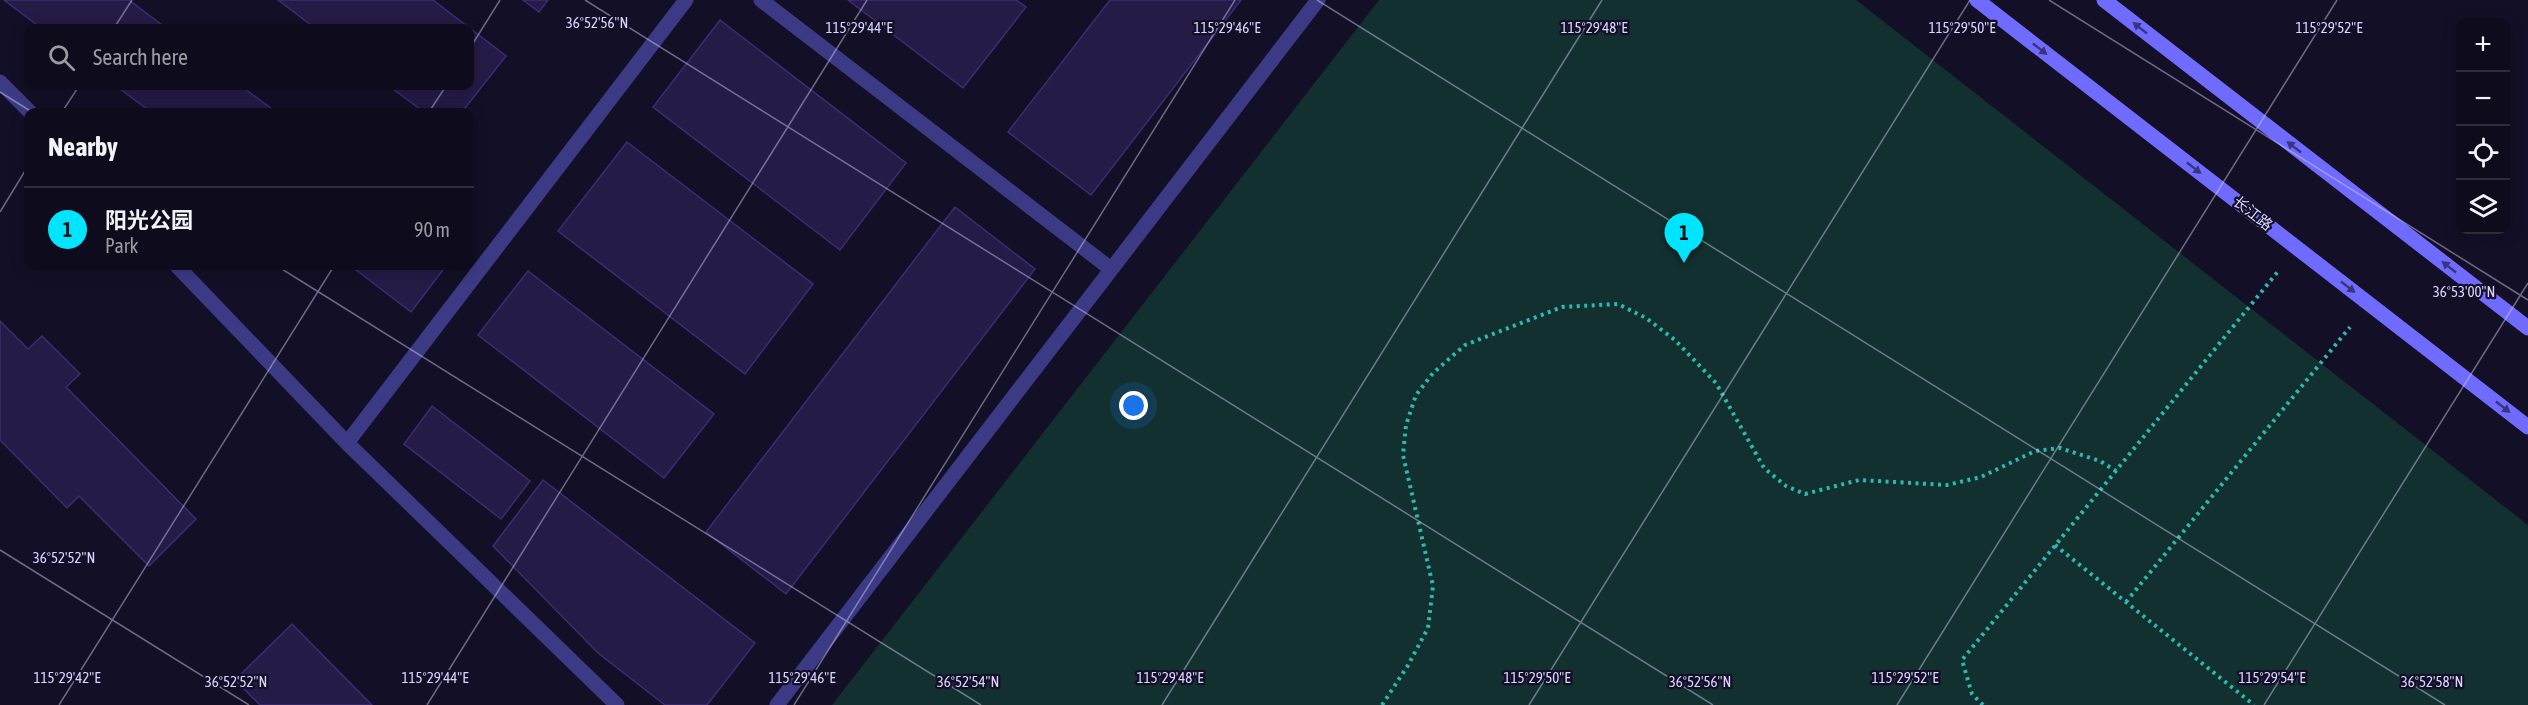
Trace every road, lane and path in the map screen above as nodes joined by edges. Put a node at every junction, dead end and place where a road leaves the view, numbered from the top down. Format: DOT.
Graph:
graph roads {
  1 [pos="686,0"];
  2 [pos="761,0"];
  3 [pos="1318,0"];
  4 [pos="1977,0"];
  5 [pos="2104,0"];
  6 [pos="0,82"];
  7 [pos="26,108"];
  8 [pos="2297,248"];
  9 [pos="1111,269"];
  10 [pos="181,270"];
  11 [pos="2369,303"];
  12 [pos="2528,328"];
  13 [pos="2528,427"];
  14 [pos="347,443"];
  15 [pos="2116,471"];
  16 [pos="2055,545"];
  17 [pos="2126,602"];
  18 [pos="617,705"];
  19 [pos="777,705"];
  20 [pos="1382,705"];
  21 [pos="1983,705"];
  22 [pos="2254,705"];
  1 -- 14 [label="lane"];
  2 -- 9 [label="lane"];
  3 -- 9 [label="lane"];
  4 -- 8 [label="street, 长江路, one-way"];
  12 -- 5 [label="street, one-way"];
  6 -- 7 [label="lane"];
  8 -- 11 [label="street, 长江路, one-way"];
  8 -- 15 [label="path"];
  9 -- 19 [label="lane"];
  10 -- 14 [label="lane"];
  11 -- 13 [label="street, 长江路, one-way"];
  11 -- 17 [label="path"];
  14 -- 18 [label="lane"];
  15 -- 16 [label="path"];
  15 -- 20 [label="path"];
  16 -- 17 [label="path"];
  16 -- 21 [label="path"];
  17 -- 22 [label="path"];
}
